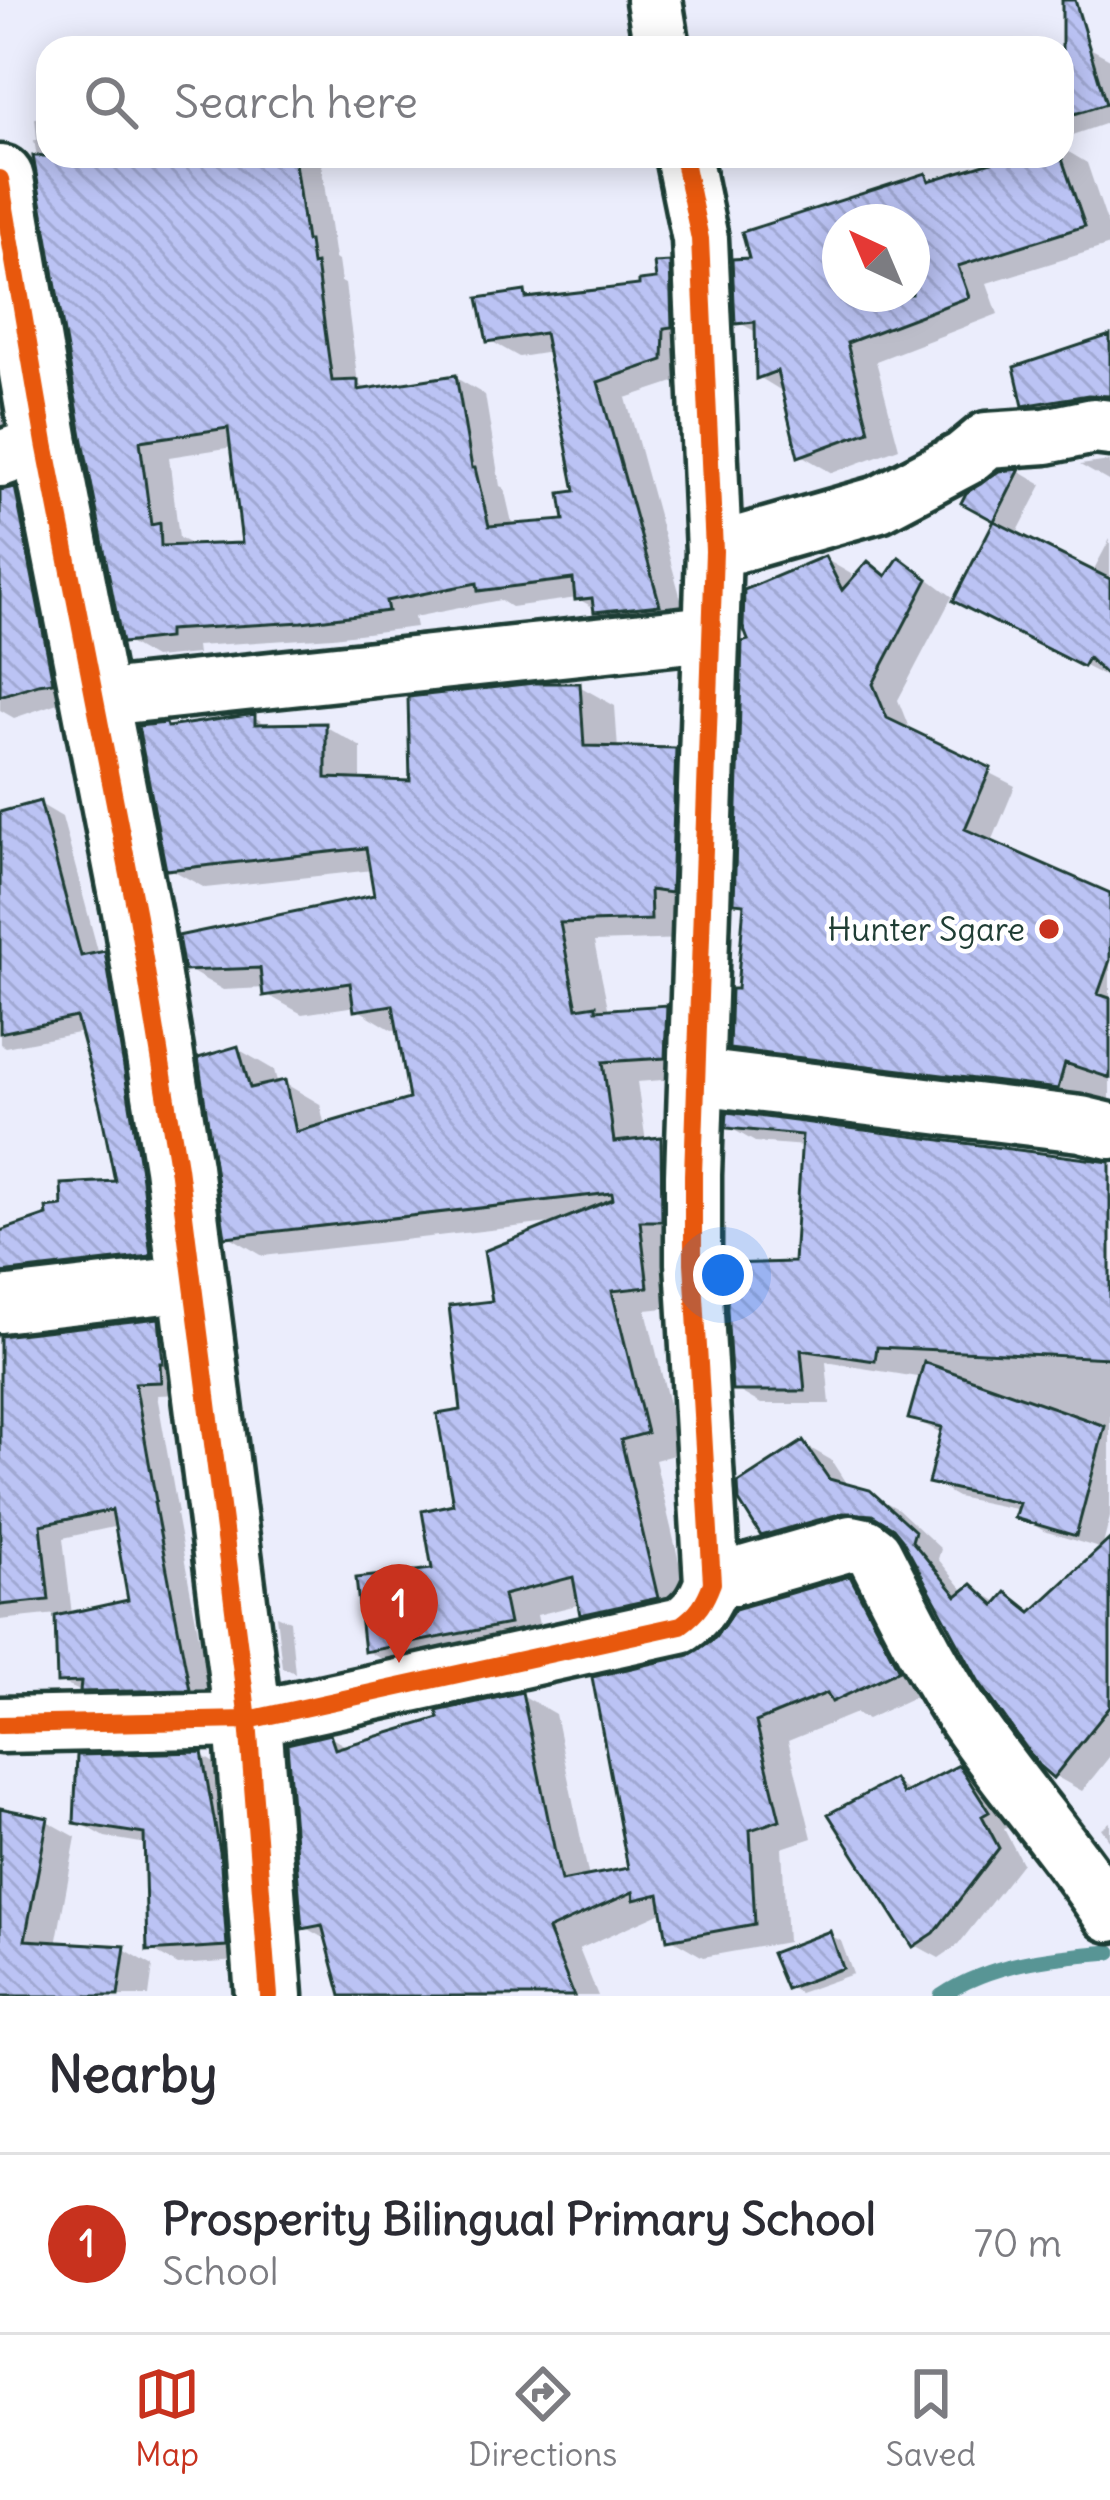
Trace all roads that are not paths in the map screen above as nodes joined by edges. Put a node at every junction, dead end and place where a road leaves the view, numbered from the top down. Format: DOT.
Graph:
graph roads {
  1 [pos="654,0"];
  2 [pos="660,36"];
  3 [pos="685,168"];
  4 [pos="0,179"];
  5 [pos="1110,428"];
  6 [pos="22,451"];
  7 [pos="714,551"];
  8 [pos="710,633"];
  9 [pos="95,699"];
  10 [pos="698,1077"];
  11 [pos="1110,1131"];
  12 [pos="192,1283"];
  13 [pos="0,1305"];
  14 [pos="712,1583"];
  15 [pos="248,1720"];
  16 [pos="0,1725"];
  17 [pos="1110,1914"];
  18 [pos="268,1996"];
  1 -- 2 [label="street"];
  3 -- 7 [label="street"];
  4 -- 6 [label="street"];
  5 -- 7 [label="street"];
  6 -- 9 [label="street"];
  7 -- 8 [label="street"];
  8 -- 9 [label="street"];
  8 -- 10 [label="street"];
  9 -- 12 [label="street"];
  10 -- 11 [label="street"];
  10 -- 14 [label="street"];
  12 -- 13 [label="street"];
  12 -- 15 [label="street"];
  14 -- 15 [label="street"];
  14 -- 17 [label="street"];
  15 -- 16 [label="street"];
  15 -- 18 [label="street"];
}
